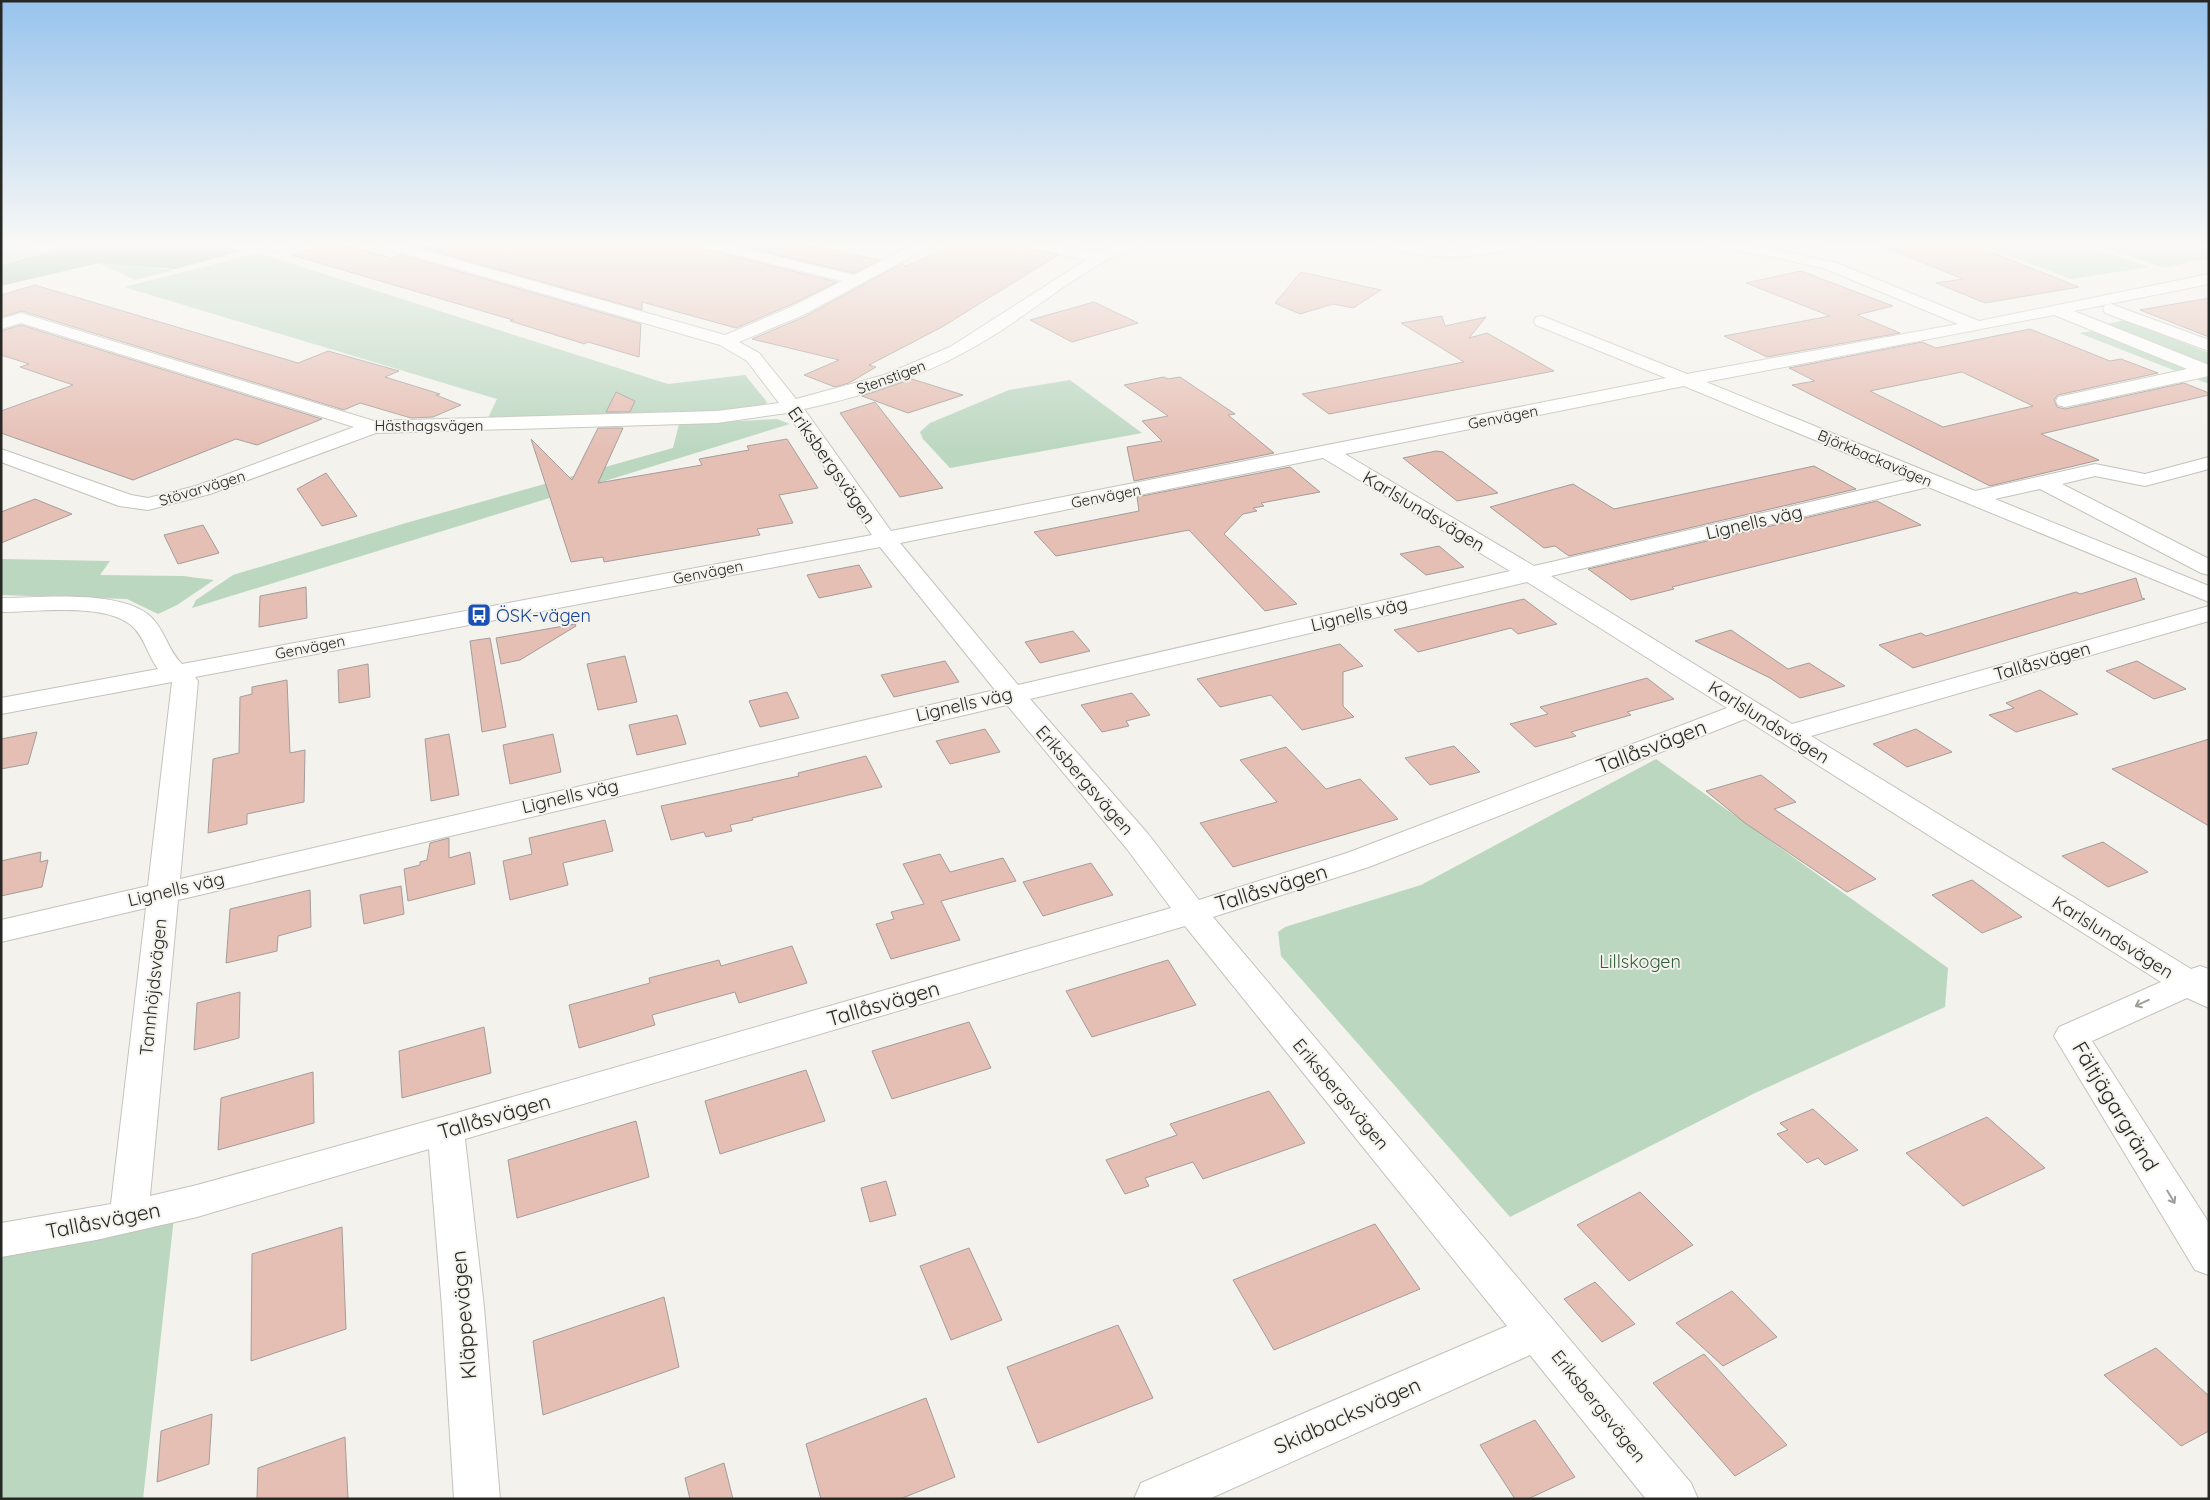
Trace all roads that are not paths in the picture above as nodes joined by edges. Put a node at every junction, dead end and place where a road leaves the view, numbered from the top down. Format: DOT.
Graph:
graph roads {
  1 [pos="625,312"];
  2 [pos="793,312"];
  3 [pos="1018,312"];
  4 [pos="1943,312"];
  5 [pos="2045,312"];
  6 [pos="2060,312"];
  7 [pos="2119,312"];
  8 [pos="1542,321"];
  9 [pos="1,324"];
  10 [pos="1977,326"];
  11 [pos="726,341"];
  12 [pos="2209,346"];
  13 [pos="2208,370"];
  14 [pos="1686,380"];
  15 [pos="2065,400"];
  16 [pos="792,406"];
  17 [pos="373,427"];
  18 [pos="1327,452"];
  19 [pos="1,455"];
  20 [pos="2209,463"];
  21 [pos="1928,481"];
  22 [pos="2043,482"];
  23 [pos="1974,498"];
  24 [pos="885,539"];
  25 [pos="2209,568"];
  26 [pos="1531,574"];
  27 [pos="2209,595"];
  28 [pos="2,606"];
  29 [pos="2209,613"];
  30 [pos="178,672"];
  31 [pos="1011,693"];
  32 [pos="1,706"];
  33 [pos="1748,709"];
  34 [pos="1788,734"];
  35 [pos="163,892"];
  36 [pos="1191,912"];
  37 [pos="1,931"];
  38 [pos="2201,985"];
  39 [pos="446,1130"];
  40 [pos="129,1216"];
  41 [pos="1,1240"];
  42 [pos="2209,1258"];
  43 [pos="1537,1332"];
  44 [pos="477,1499"];
  45 [pos="1157,1499"];
  46 [pos="1675,1499"];
  1 -- 11 [label="street, Eriksbergsvägen"];
  2 -- 11 [label="street"];
  3 -- 16 [label="street, Stenstigen"];
  4 -- 10 [label="street"];
  5 -- 10 [label="street, Genvägen"];
  6 -- 13 [label="street"];
  7 -- 12 [label="street"];
  8 -- 14 [label="street, Björkbackavägen"];
  9 -- 17 [label="street, Hästhagsvägen"];
  10 -- 14 [label="street, Genvägen"];
  11 -- 16 [label="street, Eriksbergsvägen"];
  13 -- 15 [label="street"];
  14 -- 18 [label="street, Genvägen"];
  14 -- 21 [label="street, Björkbackavägen"];
  16 -- 17 [label="street, Hästhagsvägen"];
  16 -- 24 [label="street, Eriksbergsvägen"];
  17 -- 19 [label="street, Stövarvägen"];
  18 -- 24 [label="street, Genvägen"];
  18 -- 26 [label="street, Karlslundsvägen"];
  20 -- 22 [label="street"];
  21 -- 23 [label="street, Björkbackavägen"];
  21 -- 26 [label="street, Lignells väg"];
  22 -- 23 [label="street"];
  22 -- 25 [label="street"];
  23 -- 27 [label="street, Björkbackavägen"];
  24 -- 30 [label="street, Genvägen"];
  24 -- 31 [label="street, Eriksbergsvägen"];
  26 -- 31 [label="street, Lignells väg"];
  26 -- 33 [label="street, Karlslundsvägen"];
  28 -- 30 [label="street"];
  29 -- 34 [label="street, Tallåsvägen"];
  30 -- 32 [label="street, Genvägen"];
  30 -- 35 [label="street, Tannhöjdsvägen"];
  31 -- 35 [label="street, Lignells väg"];
  31 -- 36 [label="street, Eriksbergsvägen"];
  33 -- 34 [label="street, Karlslundsvägen"];
  33 -- 36 [label="street, Tallåsvägen"];
  34 -- 38 [label="street, Karlslundsvägen"];
  35 -- 37 [label="street, Lignells väg"];
  35 -- 40 [label="street, Tannhöjdsvägen"];
  36 -- 39 [label="street, Tallåsvägen"];
  36 -- 43 [label="street, Eriksbergsvägen"];
  38 -- 42 [label="street, Fältjägargränd, one-way"];
  39 -- 40 [label="street, Tallåsvägen"];
  39 -- 44 [label="street, Kläppevägen"];
  40 -- 41 [label="street, Tallåsvägen"];
  43 -- 45 [label="street, Skidbacksvägen"];
  43 -- 46 [label="street, Eriksbergsvägen"];
}
